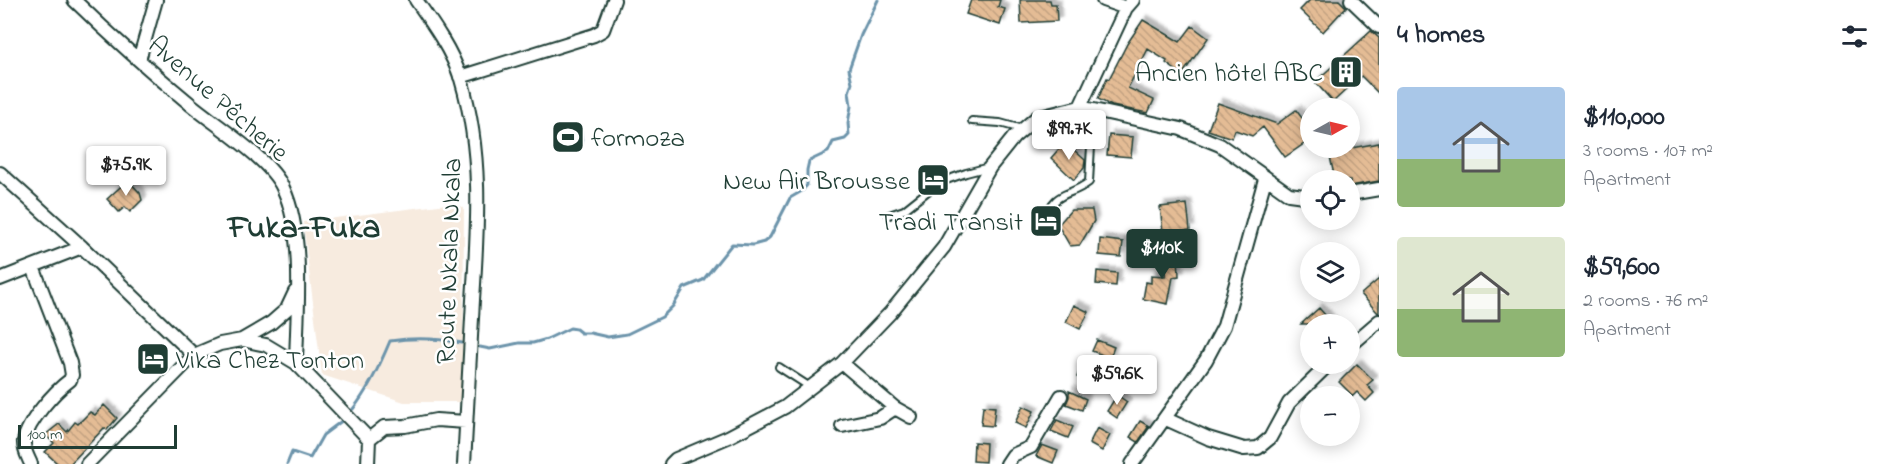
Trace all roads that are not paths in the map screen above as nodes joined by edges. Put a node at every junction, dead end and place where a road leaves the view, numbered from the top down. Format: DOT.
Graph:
graph roads {
  1 [pos="74,0"];
  2 [pos="156,0"];
  3 [pos="416,0"];
  4 [pos="614,0"];
  5 [pos="1103,0"];
  6 [pos="1352,0"];
  7 [pos="1130,4"];
  8 [pos="1379,27"];
  9 [pos="140,60"];
  10 [pos="460,77"];
  11 [pos="1080,107"];
  12 [pos="1094,109"];
  13 [pos="972,121"];
  14 [pos="1023,129"];
  15 [pos="990,167"];
  16 [pos="0,173"];
  17 [pos="1265,179"];
  18 [pos="1379,189"];
  19 [pos="1360,192"];
  20 [pos="1300,196"];
  21 [pos="889,215"];
  22 [pos="1045,220"];
  23 [pos="82,247"];
  24 [pos="33,267"];
  25 [pos="0,279"];
  26 [pos="297,288"];
  27 [pos="1379,321"];
  28 [pos="1360,337"];
  29 [pos="242,340"];
  30 [pos="194,355"];
  31 [pos="296,363"];
  32 [pos="842,363"];
  33 [pos="779,367"];
  34 [pos="1318,374"];
  35 [pos="811,387"];
  36 [pos="1061,396"];
  37 [pos="895,408"];
  38 [pos="911,417"];
  39 [pos="1166,419"];
  40 [pos="466,422"];
  41 [pos="842,426"];
  42 [pos="369,439"];
  43 [pos="31,464"];
  44 [pos="87,464"];
  45 [pos="368,464"];
  46 [pos="464,464"];
  47 [pos="671,464"];
  48 [pos="1007,464"];
  49 [pos="1132,464"];
  1 -- 9 [label="street, Avenue Pêcherie"];
  2 -- 9 [label="street"];
  3 -- 10 [label="street, Route Nkala Nkala"];
  4 -- 10 [label="street"];
  5 -- 7 [label="street"];
  6 -- 8 [label="street"];
  7 -- 11 [label="street"];
  9 -- 26 [label="street, Avenue Pêcherie"];
  10 -- 40 [label="street, Route Nkala Nkala"];
  11 -- 12 [label="street"];
  11 -- 14 [label="street"];
  12 -- 17 [label="street"];
  12 -- 22 [label="lane"];
  13 -- 14 [label="lane"];
  14 -- 15 [label="street"];
  15 -- 21 [label="lane"];
  15 -- 32 [label="street"];
  16 -- 23 [label="street"];
  17 -- 20 [label="street"];
  17 -- 39 [label="street"];
  18 -- 19 [label="street"];
  23 -- 24 [label="street"];
  23 -- 30 [label="street"];
  24 -- 25 [label="street"];
  24 -- 43 [label="street"];
  26 -- 29 [label="street"];
  26 -- 31 [label="street, Avenue Pêcherie"];
  27 -- 28 [label="street"];
  29 -- 30 [label="street"];
  29 -- 31 [label="street"];
  30 -- 44 [label="street"];
  31 -- 42 [label="street"];
  32 -- 35 [label="street"];
  32 -- 37 [label="street"];
  33 -- 35 [label="lane"];
  34 -- 39 [label="street"];
  35 -- 47 [label="street"];
  36 -- 48 [label="street"];
  37 -- 38 [label="street"];
  37 -- 41 [label="street"];
  39 -- 49 [label="street"];
  40 -- 42 [label="street"];
  40 -- 46 [label="street, Route Nkala Nkala"];
  42 -- 45 [label="street"];
}
